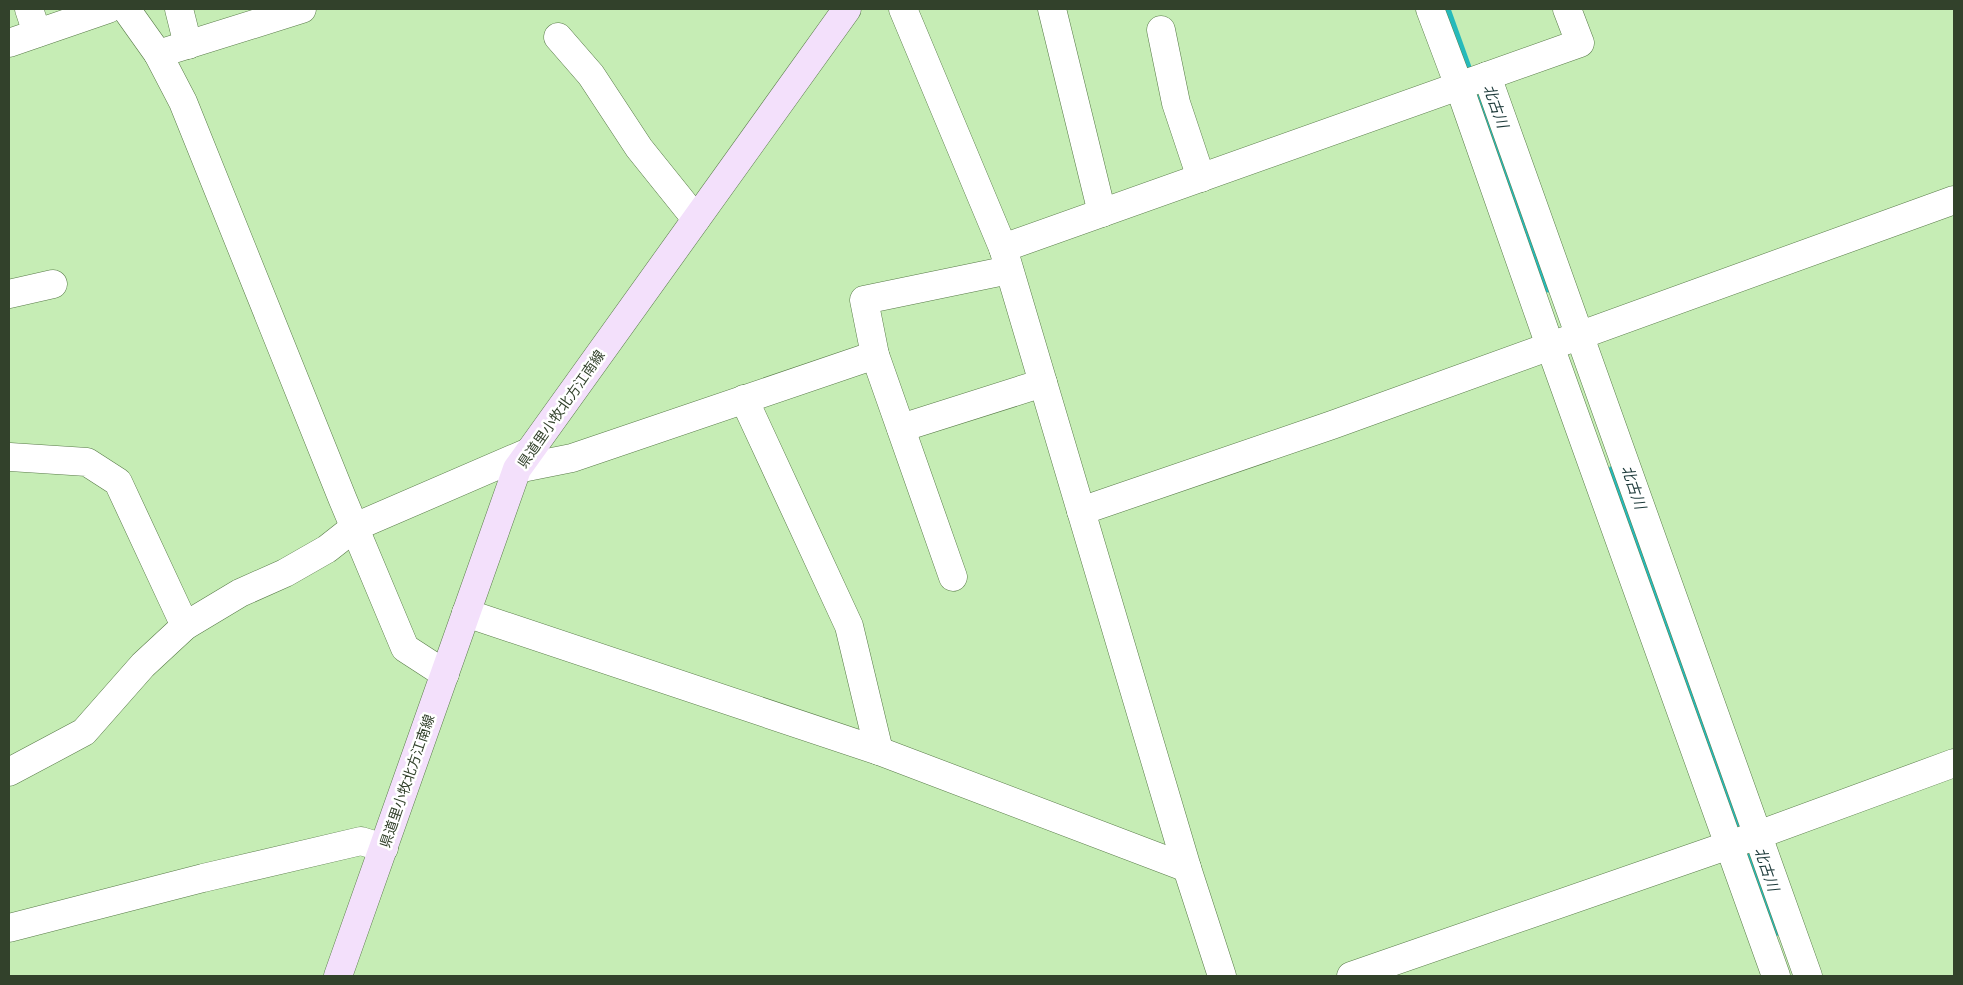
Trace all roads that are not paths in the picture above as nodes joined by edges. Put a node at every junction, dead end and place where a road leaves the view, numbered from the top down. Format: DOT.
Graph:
graph roads {
  1 [pos="108,9"];
  2 [pos="126,9"];
  3 [pos="179,9"];
  4 [pos="302,9"];
  5 [pos="847,9"];
  6 [pos="903,9"];
  7 [pos="1052,9"];
  8 [pos="1430,9"];
  9 [pos="1567,9"];
  10 [pos="33,21"];
  11 [pos="1161,30"];
  12 [pos="558,37"];
  13 [pos="9,43"];
  14 [pos="188,45"];
  15 [pos="158,54"];
  16 [pos="1473,81"];
  17 [pos="1201,178"];
  18 [pos="1954,200"];
  19 [pos="1102,213"];
  20 [pos="696,220"];
  21 [pos="1006,259"];
  22 [pos="53,284"];
  23 [pos="9,294"];
  24 [pos="1565,341"];
  25 [pos="874,355"];
  26 [pos="1043,383"];
  27 [pos="744,399"];
  28 [pos="901,428"];
  29 [pos="10,457"];
  30 [pos="524,460"];
  31 [pos="1081,512"];
  32 [pos="354,527"];
  33 [pos="953,576"];
  34 [pos="466,613"];
  35 [pos="185,626"];
  36 [pos="445,674"];
  37 [pos="880,750"];
  38 [pos="1954,763"];
  39 [pos="9,772"];
  40 [pos="1743,840"];
  41 [pos="384,848"];
  42 [pos="1187,868"];
  43 [pos="9,928"];
  44 [pos="338,976"];
  45 [pos="1222,976"];
  46 [pos="1351,976"];
  47 [pos="1776,976"];
  48 [pos="1808,976"];
  1 -- 10 [label="street"];
  2 -- 15 [label="street"];
  3 -- 14 [label="street"];
  4 -- 14 [label="street"];
  5 -- 20 [label="main road, 県道里小牧北方江南線"];
  6 -- 21 [label="street"];
  7 -- 19 [label="street"];
  8 -- 16 [label="street"];
  9 -- 16 [label="street"];
  10 -- 13 [label="street"];
  11 -- 17 [label="street"];
  12 -- 20 [label="street"];
  14 -- 15 [label="street"];
  15 -- 32 [label="street"];
  16 -- 17 [label="street"];
  16 -- 24 [label="street"];
  17 -- 19 [label="street"];
  18 -- 24 [label="street"];
  19 -- 21 [label="street"];
  20 -- 30 [label="main road, 県道里小牧北方江南線"];
  21 -- 25 [label="street"];
  21 -- 26 [label="street"];
  22 -- 23 [label="street"];
  24 -- 31 [label="street"];
  24 -- 40 [label="street"];
  25 -- 27 [label="street"];
  25 -- 28 [label="street"];
  26 -- 28 [label="street"];
  26 -- 31 [label="street"];
  27 -- 30 [label="street"];
  27 -- 37 [label="street"];
  28 -- 33 [label="street"];
  29 -- 35 [label="street"];
  30 -- 32 [label="street"];
  30 -- 34 [label="main road, 県道里小牧北方江南線"];
  31 -- 42 [label="street"];
  32 -- 35 [label="street"];
  32 -- 36 [label="street"];
  34 -- 36 [label="main road, 県道里小牧北方江南線"];
  34 -- 37 [label="street"];
  35 -- 39 [label="street"];
  36 -- 41 [label="main road, 県道里小牧北方江南線"];
  37 -- 42 [label="street"];
  38 -- 40 [label="street"];
  40 -- 46 [label="street"];
  40 -- 47 [label="street"];
  40 -- 48 [label="street"];
  41 -- 43 [label="street"];
  41 -- 44 [label="main road, 県道里小牧北方江南線"];
  42 -- 45 [label="street"];
}
